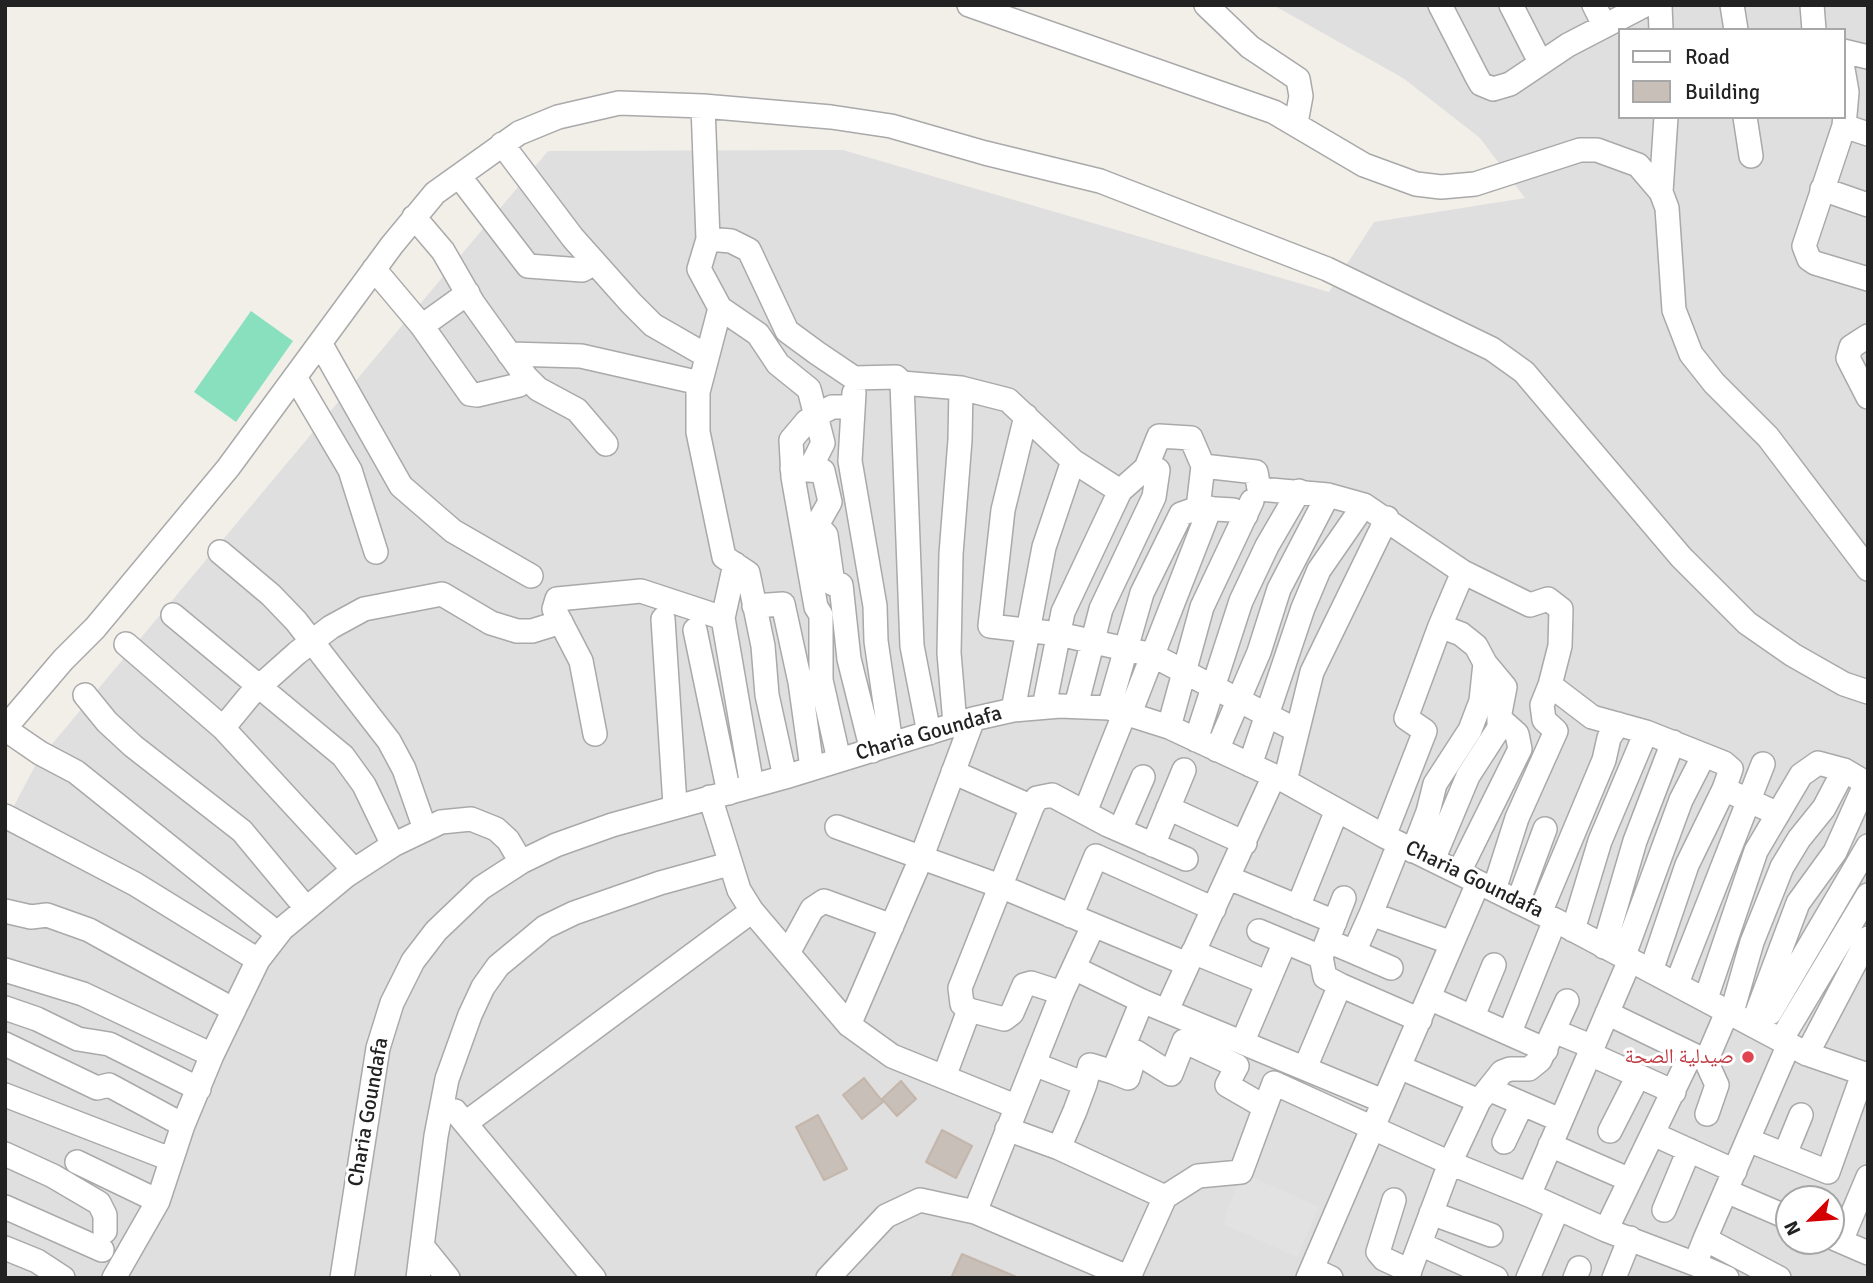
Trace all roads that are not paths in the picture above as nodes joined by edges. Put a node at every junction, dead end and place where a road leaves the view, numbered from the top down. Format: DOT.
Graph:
graph roads {
  1 [pos="969,5"];
  2 [pos="1206,5"];
  3 [pos="1440,5"];
  4 [pos="1511,5"];
  5 [pos="1645,5"];
  6 [pos="1660,5"];
  7 [pos="1732,5"];
  8 [pos="1812,5"];
  9 [pos="1599,15"];
  10 [pos="1661,28"];
  11 [pos="1736,28"];
  12 [pos="1814,28"];
  13 [pos="1845,51"];
  14 [pos="1868,57"];
  15 [pos="1540,62"];
  16 [pos="1845,80"];
  17 [pos="703,106"];
  18 [pos="1845,115"];
  19 [pos="1666,119"];
  20 [pos="1745,119"];
  21 [pos="1845,119"];
  22 [pos="1296,123"];
  23 [pos="1844,126"];
  24 [pos="1868,134"];
  25 [pos="502,144"];
  26 [pos="1751,156"];
  27 [pos="459,176"];
  28 [pos="1822,189"];
  29 [pos="1661,192"];
  30 [pos="1868,205"];
  31 [pos="414,218"];
  32 [pos="708,239"];
  33 [pos="595,263"];
  34 [pos="374,269"];
  35 [pos="1868,279"];
  36 [pos="468,293"];
  37 [pos="720,308"];
  38 [pos="422,326"];
  39 [pos="1868,336"];
  40 [pos="320,343"];
  41 [pos="509,354"];
  42 [pos="707,356"];
  43 [pos="295,377"];
  44 [pos="854,378"];
  45 [pos="700,383"];
  46 [pos="902,383"];
  47 [pos="519,385"];
  48 [pos="961,388"];
  49 [pos="1868,397"];
  50 [pos="853,407"];
  51 [pos="1026,416"];
  52 [pos="814,417"];
  53 [pos="606,444"];
  54 [pos="1073,461"];
  55 [pos="1203,466"];
  56 [pos="1146,468"];
  57 [pos="801,469"];
  58 [pos="1259,489"];
  59 [pos="1119,491"];
  60 [pos="1299,491"];
  61 [pos="1328,495"];
  62 [pos="1364,505"];
  63 [pos="1204,508"];
  64 [pos="1246,515"];
  65 [pos="1387,518"];
  66 [pos="219,552"];
  67 [pos="376,552"];
  68 [pos="735,564"];
  69 [pos="1868,569"];
  70 [pos="1463,572"];
  71 [pos="531,576"];
  72 [pos="754,606"];
  73 [pos="173,615"];
  74 [pos="723,618"];
  75 [pos="663,619"];
  76 [pos="561,622"];
  77 [pos="1440,626"];
  78 [pos="695,630"];
  79 [pos="1028,632"];
  80 [pos="1059,634"];
  81 [pos="312,641"];
  82 [pos="1092,641"];
  83 [pos="126,644"];
  84 [pos="1125,646"];
  85 [pos="1152,655"];
  86 [pos="1485,663"];
  87 [pos="1185,669"];
  88 [pos="1214,685"];
  89 [pos="1550,685"];
  90 [pos="259,687"];
  91 [pos="1868,692"];
  92 [pos="85,695"];
  93 [pos="1240,700"];
  94 [pos="1076,706"];
  95 [pos="1044,707"];
  96 [pos="1013,710"];
  97 [pos="1121,711"];
  98 [pos="1266,713"];
  99 [pos="1499,718"];
  100 [pos="964,721"];
  101 [pos="1618,724"];
  102 [pos="1169,727"];
  103 [pos="5,728"];
  104 [pos="223,728"];
  105 [pos="1296,730"];
  106 [pos="1646,732"];
  107 [pos="929,733"];
  108 [pos="595,734"];
  109 [pos="1196,740"];
  110 [pos="1672,742"];
  111 [pos="882,747"];
  112 [pos="1217,750"];
  113 [pos="1704,755"];
  114 [pos="839,760"];
  115 [pos="1763,764"];
  116 [pos="1250,765"];
  117 [pos="812,768"];
  118 [pos="1184,770"];
  119 [pos="1844,770"];
  120 [pos="953,772"];
  121 [pos="785,777"];
  122 [pos="1143,777"];
  123 [pos="1279,779"];
  124 [pos="752,786"];
  125 [pos="1724,789"];
  126 [pos="719,795"];
  127 [pos="1749,800"];
  128 [pos="675,805"];
  129 [pos="1032,807"];
  130 [pos="1168,808"];
  131 [pos="1337,810"];
  132 [pos="1086,812"];
  133 [pos="1778,814"];
  134 [pos="5,816"];
  135 [pos="837,827"];
  136 [pos="1114,828"];
  137 [pos="425,829"];
  138 [pos="1545,829"];
  139 [pos="1245,843"];
  140 [pos="393,845"];
  141 [pos="1153,845"];
  142 [pos="1868,846"];
  143 [pos="1407,848"];
  144 [pos="922,856"];
  145 [pos="1096,856"];
  146 [pos="1186,859"];
  147 [pos="521,862"];
  148 [pos="729,864"];
  149 [pos="355,870"];
  150 [pos="1229,878"];
  151 [pos="1477,882"];
  152 [pos="1000,886"];
  153 [pos="1868,895"];
  154 [pos="1344,898"];
  155 [pos="1518,902"];
  156 [pos="1297,907"];
  157 [pos="306,908"];
  158 [pos="1214,909"];
  159 [pos="5,911"];
  160 [pos="752,911"];
  161 [pos="1371,914"];
  162 [pos="1070,916"];
  163 [pos="1556,921"];
  164 [pos="892,926"];
  165 [pos="1093,926"];
  166 [pos="1259,930"];
  167 [pos="278,934"];
  168 [pos="1868,938"];
  169 [pos="1328,940"];
  170 [pos="1284,942"];
  171 [pos="1452,943"];
  172 [pos="1354,952"];
  173 [pos="788,953"];
  174 [pos="1619,954"];
  175 [pos="1190,958"];
  176 [pos="258,960"];
  177 [pos="1494,965"];
  178 [pos="1074,968"];
  179 [pos="1391,968"];
  180 [pos="5,970"];
  181 [pos="1651,971"];
  182 [pos="1266,982"];
  183 [pos="1676,983"];
  184 [pos="1340,985"];
  185 [pos="1062,993"];
  186 [pos="1429,998"];
  187 [pos="1706,998"];
  188 [pos="1143,1001"];
  189 [pos="1567,1001"];
  190 [pos="5,1008"];
  191 [pos="234,1010"];
  192 [pos="970,1010"];
  193 [pos="1167,1010"];
  194 [pos="1730,1011"];
  195 [pos="1607,1013"];
  196 [pos="1473,1016"];
  197 [pos="1420,1020"];
  198 [pos="849,1025"];
  199 [pos="1757,1025"];
  200 [pos="1510,1032"];
  201 [pos="1550,1040"];
  202 [pos="1243,1041"];
  203 [pos="5,1044"];
  204 [pos="1792,1046"];
  205 [pos="1592,1051"];
  206 [pos="212,1055"];
  207 [pos="1698,1057"];
  208 [pos="1034,1064"];
  209 [pos="1398,1067"];
  210 [pos="1306,1068"];
  211 [pos="1113,1072"];
  212 [pos="1865,1074"];
  213 [pos="1638,1076"];
  214 [pos="944,1077"];
  215 [pos="1085,1084"];
  216 [pos="199,1089"];
  217 [pos="1674,1092"];
  218 [pos="5,1095"];
  219 [pos="1485,1096"];
  220 [pos="442,1100"];
  221 [pos="1383,1101"];
  222 [pos="1522,1104"];
  223 [pos="1015,1106"];
  224 [pos="1265,1107"];
  225 [pos="1707,1114"];
  226 [pos="1801,1115"];
  227 [pos="1560,1120"];
  228 [pos="467,1122"];
  229 [pos="183,1125"];
  230 [pos="1374,1127"];
  231 [pos="1007,1129"];
  232 [pos="1611,1131"];
  233 [pos="1653,1134"];
  234 [pos="1748,1140"];
  235 [pos="1504,1142"];
  236 [pos="1550,1146"];
  237 [pos="1059,1148"];
  238 [pos="1689,1150"];
  239 [pos="5,1154"];
  240 [pos="1785,1154"];
  241 [pos="170,1159"];
  242 [pos="77,1162"];
  243 [pos="1450,1164"];
  244 [pos="1828,1172"];
  245 [pos="1630,1180"];
  246 [pos="1731,1181"];
  247 [pos="1866,1182"];
  248 [pos="1529,1195"];
  249 [pos="1165,1196"];
  250 [pos="158,1200"];
  251 [pos="1394,1200"];
  252 [pos="5,1207"];
  253 [pos="1558,1208"];
  254 [pos="1775,1209"];
  255 [pos="1664,1210"];
  256 [pos="975,1212"];
  257 [pos="1432,1213"];
  258 [pos="1845,1222"];
  259 [pos="1606,1230"];
  260 [pos="1491,1236"];
  261 [pos="1630,1238"];
  262 [pos="1705,1239"];
  263 [pos="1845,1243"];
  264 [pos="1420,1244"];
  265 [pos="423,1247"];
  266 [pos="5,1248"];
  267 [pos="1868,1253"];
  268 [pos="1695,1264"];
  269 [pos="1084,1270"];
  270 [pos="1317,1275"];
  271 [pos="1409,1275"];
  272 [pos="63,1278"];
  273 [pos="114,1278"];
  274 [pos="342,1278"];
  275 [pos="418,1278"];
  276 [pos="448,1278"];
  277 [pos="594,1278"];
  278 [pos="828,1278"];
  279 [pos="1129,1278"];
  280 [pos="1496,1278"];
  281 [pos="1528,1278"];
  282 [pos="1614,1278"];
  283 [pos="1727,1278"];
  284 [pos="1779,1278"];
  1 -- 22 [label="street"];
  2 -- 22 [label="street"];
  3 -- 15 [label="street"];
  4 -- 15 [label="street"];
  5 -- 9 [label="street"];
  6 -- 10 [label="street"];
  7 -- 11 [label="street"];
  8 -- 12 [label="street"];
  9 -- 15 [label="street"];
  13 -- 14 [label="street"];
  16 -- 18 [label="street"];
  17 -- 25 [label="street"];
  17 -- 32 [label="street"];
  17 -- 91 [label="street"];
  19 -- 29 [label="street"];
  20 -- 26 [label="street"];
  21 -- 23 [label="street"];
  22 -- 29 [label="street"];
  23 -- 24 [label="street"];
  23 -- 28 [label="street"];
  25 -- 27 [label="street"];
  25 -- 33 [label="street"];
  27 -- 31 [label="street"];
  27 -- 33 [label="street"];
  28 -- 30 [label="street"];
  28 -- 35 [label="street"];
  29 -- 69 [label="street"];
  31 -- 34 [label="street"];
  31 -- 36 [label="street"];
  32 -- 37 [label="street"];
  32 -- 44 [label="street"];
  33 -- 42 [label="street"];
  34 -- 38 [label="street"];
  34 -- 40 [label="street"];
  36 -- 38 [label="street"];
  36 -- 41 [label="street"];
  37 -- 42 [label="street"];
  37 -- 52 [label="street"];
  38 -- 47 [label="street"];
  39 -- 49 [label="street"];
  40 -- 43 [label="street"];
  40 -- 71 [label="street"];
  41 -- 45 [label="street"];
  41 -- 53 [label="street"];
  42 -- 45 [label="street"];
  43 -- 67 [label="street"];
  43 -- 103 [label="street"];
  44 -- 46 [label="street"];
  44 -- 50 [label="street"];
  45 -- 68 [label="street"];
  46 -- 48 [label="street"];
  46 -- 107 [label="street"];
  48 -- 51 [label="street"];
  48 -- 100 [label="street"];
  50 -- 52 [label="street"];
  50 -- 111 [label="street"];
  51 -- 54 [label="street"];
  51 -- 79 [label="street"];
  52 -- 57 [label="street"];
  54 -- 59 [label="street"];
  54 -- 79 [label="street"];
  55 -- 56 [label="street"];
  55 -- 58 [label="street"];
  55 -- 63 [label="street"];
  56 -- 59 [label="street"];
  56 -- 82 [label="street"];
  57 -- 111 [label="street"];
  57 -- 114 [label="street"];
  58 -- 60 [label="street"];
  58 -- 64 [label="street"];
  59 -- 80 [label="street"];
  60 -- 61 [label="street"];
  60 -- 88 [label="street"];
  61 -- 62 [label="street"];
  61 -- 93 [label="street"];
  62 -- 65 [label="street"];
  62 -- 98 [label="street"];
  63 -- 64 [label="street"];
  63 -- 84 [label="street"];
  63 -- 85 [label="street"];
  64 -- 87 [label="street"];
  65 -- 70 [label="street"];
  65 -- 105 [label="street"];
  66 -- 81 [label="street"];
  68 -- 72 [label="street"];
  68 -- 74 [label="street"];
  70 -- 77 [label="street"];
  70 -- 89 [label="street"];
  72 -- 117 [label="street"];
  72 -- 121 [label="street"];
  73 -- 90 [label="street"];
  74 -- 76 [label="street"];
  74 -- 124 [label="street"];
  75 -- 128 [label="street"];
  76 -- 81 [label="street"];
  76 -- 108 [label="street"];
  77 -- 86 [label="street"];
  77 -- 143 [label="street"];
  78 -- 126 [label="street"];
  79 -- 80 [label="street"];
  79 -- 96 [label="street"];
  80 -- 82 [label="street"];
  80 -- 95 [label="street"];
  81 -- 90 [label="street"];
  81 -- 137 [label="street"];
  82 -- 84 [label="street"];
  82 -- 94 [label="street"];
  83 -- 104 [label="street"];
  84 -- 85 [label="street"];
  84 -- 97 [label="street"];
  85 -- 87 [label="street"];
  85 -- 97 [label="street"];
  86 -- 99 [label="street"];
  86 -- 143 [label="street"];
  87 -- 88 [label="street"];
  87 -- 102 [label="street"];
  88 -- 93 [label="street"];
  88 -- 109 [label="street"];
  89 -- 101 [label="street"];
  89 -- 151 [label="street"];
  90 -- 104 [label="street"];
  90 -- 140 [label="street"];
  92 -- 157 [label="street"];
  93 -- 98 [label="street"];
  93 -- 112 [label="street"];
  94 -- 95 [label="street, Charia Goundafa"];
  94 -- 97 [label="street, Charia Goundafa"];
  95 -- 96 [label="street, Charia Goundafa"];
  96 -- 100 [label="street, Charia Goundafa"];
  97 -- 102 [label="street, Charia Goundafa"];
  97 -- 132 [label="street"];
  98 -- 105 [label="street"];
  98 -- 116 [label="street"];
  99 -- 143 [label="street"];
  99 -- 151 [label="street"];
  100 -- 107 [label="street, Charia Goundafa"];
  100 -- 120 [label="street"];
  101 -- 106 [label="street"];
  101 -- 163 [label="street"];
  102 -- 109 [label="street, Charia Goundafa"];
  103 -- 167 [label="street"];
  104 -- 149 [label="street"];
  105 -- 123 [label="street"];
  106 -- 110 [label="street"];
  106 -- 163 [label="street"];
  107 -- 111 [label="street, Charia Goundafa"];
  109 -- 112 [label="street, Charia Goundafa"];
  110 -- 113 [label="street"];
  110 -- 174 [label="street"];
  111 -- 114 [label="street, Charia Goundafa"];
  112 -- 116 [label="street, Charia Goundafa"];
  113 -- 125 [label="street"];
  113 -- 174 [label="street"];
  114 -- 117 [label="street, Charia Goundafa"];
  115 -- 127 [label="street"];
  116 -- 123 [label="street, Charia Goundafa"];
  117 -- 121 [label="street, Charia Goundafa"];
  118 -- 130 [label="street"];
  119 -- 133 [label="street"];
  119 -- 194 [label="street"];
  119 -- 199 [label="street"];
  120 -- 129 [label="street"];
  120 -- 144 [label="street"];
  121 -- 124 [label="street, Charia Goundafa"];
  122 -- 136 [label="street"];
  123 -- 131 [label="street, Charia Goundafa"];
  123 -- 139 [label="street"];
  124 -- 126 [label="street, Charia Goundafa"];
  125 -- 127 [label="street"];
  125 -- 181 [label="street"];
  126 -- 128 [label="street, Charia Goundafa"];
  126 -- 148 [label="street"];
  127 -- 133 [label="street"];
  127 -- 183 [label="street"];
  128 -- 147 [label="street, Charia Goundafa"];
  129 -- 132 [label="street"];
  129 -- 152 [label="street"];
  130 -- 139 [label="street"];
  130 -- 141 [label="street"];
  131 -- 143 [label="street, Charia Goundafa"];
  131 -- 156 [label="street"];
  132 -- 136 [label="street"];
  133 -- 187 [label="street"];
  134 -- 176 [label="street"];
  135 -- 144 [label="street"];
  136 -- 141 [label="street"];
  136 -- 145 [label="street"];
  137 -- 140 [label="street"];
  137 -- 147 [label="street"];
  138 -- 155 [label="street"];
  139 -- 150 [label="street"];
  140 -- 149 [label="street"];
  141 -- 146 [label="street"];
  142 -- 199 [label="street"];
  143 -- 151 [label="street, Charia Goundafa"];
  143 -- 161 [label="street"];
  144 -- 152 [label="street"];
  144 -- 164 [label="street"];
  145 -- 158 [label="street"];
  145 -- 162 [label="street"];
  147 -- 274 [label="street, Charia Goundafa"];
  148 -- 160 [label="street"];
  148 -- 220 [label="street"];
  149 -- 157 [label="street"];
  150 -- 156 [label="street"];
  150 -- 158 [label="street"];
  151 -- 155 [label="street, Charia Goundafa"];
  151 -- 171 [label="street"];
  152 -- 162 [label="street"];
  152 -- 192 [label="street"];
  153 -- 204 [label="street"];
  154 -- 169 [label="street"];
  155 -- 163 [label="street, Charia Goundafa"];
  156 -- 169 [label="street"];
  157 -- 167 [label="street"];
  158 -- 175 [label="street"];
  159 -- 191 [label="street"];
  160 -- 173 [label="street"];
  160 -- 228 [label="street"];
  161 -- 171 [label="street"];
  161 -- 172 [label="street"];
  162 -- 165 [label="street"];
  163 -- 174 [label="street, Charia Goundafa"];
  163 -- 200 [label="street"];
  164 -- 173 [label="street"];
  164 -- 198 [label="street"];
  165 -- 175 [label="street"];
  165 -- 178 [label="street"];
  166 -- 170 [label="street"];
  167 -- 176 [label="street"];
  168 -- 204 [label="street"];
  169 -- 170 [label="street"];
  169 -- 172 [label="street"];
  169 -- 184 [label="street"];
  170 -- 182 [label="street"];
  171 -- 186 [label="street"];
  172 -- 179 [label="street"];
  173 -- 198 [label="street"];
  174 -- 181 [label="street, Charia Goundafa"];
  174 -- 195 [label="street"];
  175 -- 182 [label="street"];
  175 -- 193 [label="street"];
  176 -- 191 [label="street"];
  177 -- 196 [label="street"];
  178 -- 185 [label="street"];
  178 -- 188 [label="street"];
  180 -- 206 [label="street"];
  181 -- 183 [label="street, Charia Goundafa"];
  182 -- 202 [label="street"];
  183 -- 187 [label="street, Charia Goundafa"];
  184 -- 197 [label="street"];
  184 -- 210 [label="street"];
  185 -- 192 [label="street"];
  185 -- 208 [label="street"];
  186 -- 196 [label="street"];
  186 -- 197 [label="street"];
  187 -- 194 [label="street, Charia Goundafa"];
  188 -- 193 [label="street"];
  188 -- 211 [label="street"];
  189 -- 201 [label="street"];
  190 -- 216 [label="street"];
  191 -- 206 [label="street"];
  192 -- 214 [label="street"];
  193 -- 202 [label="street"];
  194 -- 199 [label="street, Charia Goundafa"];
  194 -- 207 [label="street"];
  195 -- 205 [label="street"];
  195 -- 207 [label="street"];
  196 -- 200 [label="street"];
  197 -- 209 [label="street"];
  198 -- 214 [label="street"];
  199 -- 204 [label="street, Charia Goundafa"];
  200 -- 201 [label="street"];
  201 -- 205 [label="street"];
  201 -- 219 [label="street"];
  202 -- 210 [label="street"];
  203 -- 229 [label="street"];
  204 -- 212 [label="street, Charia Goundafa"];
  204 -- 234 [label="street"];
  205 -- 213 [label="street"];
  205 -- 227 [label="street"];
  206 -- 216 [label="street"];
  207 -- 217 [label="street"];
  207 -- 225 [label="street"];
  208 -- 215 [label="street"];
  208 -- 223 [label="street"];
  209 -- 219 [label="street"];
  209 -- 221 [label="street"];
  210 -- 221 [label="street"];
  211 -- 215 [label="street"];
  211 -- 224 [label="street"];
  212 -- 244 [label="street"];
  213 -- 217 [label="street"];
  213 -- 232 [label="street"];
  214 -- 223 [label="street"];
  215 -- 237 [label="street"];
  216 -- 229 [label="street"];
  217 -- 233 [label="street"];
  218 -- 241 [label="street"];
  219 -- 222 [label="street"];
  219 -- 243 [label="street"];
  220 -- 228 [label="street"];
  220 -- 265 [label="street"];
  221 -- 230 [label="street"];
  222 -- 227 [label="street"];
  222 -- 235 [label="street"];
  223 -- 231 [label="street"];
  224 -- 230 [label="street"];
  224 -- 249 [label="street"];
  226 -- 240 [label="street"];
  227 -- 236 [label="street"];
  228 -- 277 [label="street"];
  229 -- 241 [label="street"];
  230 -- 243 [label="street"];
  230 -- 270 [label="street"];
  231 -- 237 [label="street"];
  231 -- 256 [label="street"];
  233 -- 238 [label="street"];
  233 -- 245 [label="street"];
  234 -- 240 [label="street"];
  234 -- 246 [label="street"];
  236 -- 245 [label="street"];
  236 -- 248 [label="street"];
  237 -- 249 [label="street"];
  238 -- 246 [label="street"];
  238 -- 255 [label="street"];
  239 -- 252 [label="street"];
  240 -- 244 [label="street"];
  241 -- 250 [label="street"];
  242 -- 250 [label="street"];
  243 -- 248 [label="street"];
  243 -- 257 [label="street"];
  244 -- 247 [label="street"];
  245 -- 259 [label="street"];
  246 -- 254 [label="street"];
  246 -- 262 [label="street"];
  247 -- 258 [label="street"];
  248 -- 253 [label="street"];
  249 -- 279 [label="street"];
  250 -- 273 [label="street"];
  251 -- 271 [label="street"];
  253 -- 259 [label="street"];
  253 -- 281 [label="street"];
  256 -- 269 [label="street"];
  256 -- 278 [label="street"];
  257 -- 260 [label="street"];
  257 -- 264 [label="street"];
  259 -- 261 [label="street"];
  261 -- 268 [label="street"];
  261 -- 282 [label="street"];
  262 -- 268 [label="street"];
  262 -- 284 [label="street"];
  263 -- 267 [label="street"];
  264 -- 271 [label="street"];
  264 -- 280 [label="street"];
  265 -- 275 [label="street"];
  265 -- 276 [label="street"];
  266 -- 272 [label="street"];
  268 -- 283 [label="street"];
  269 -- 279 [label="street"];
}
